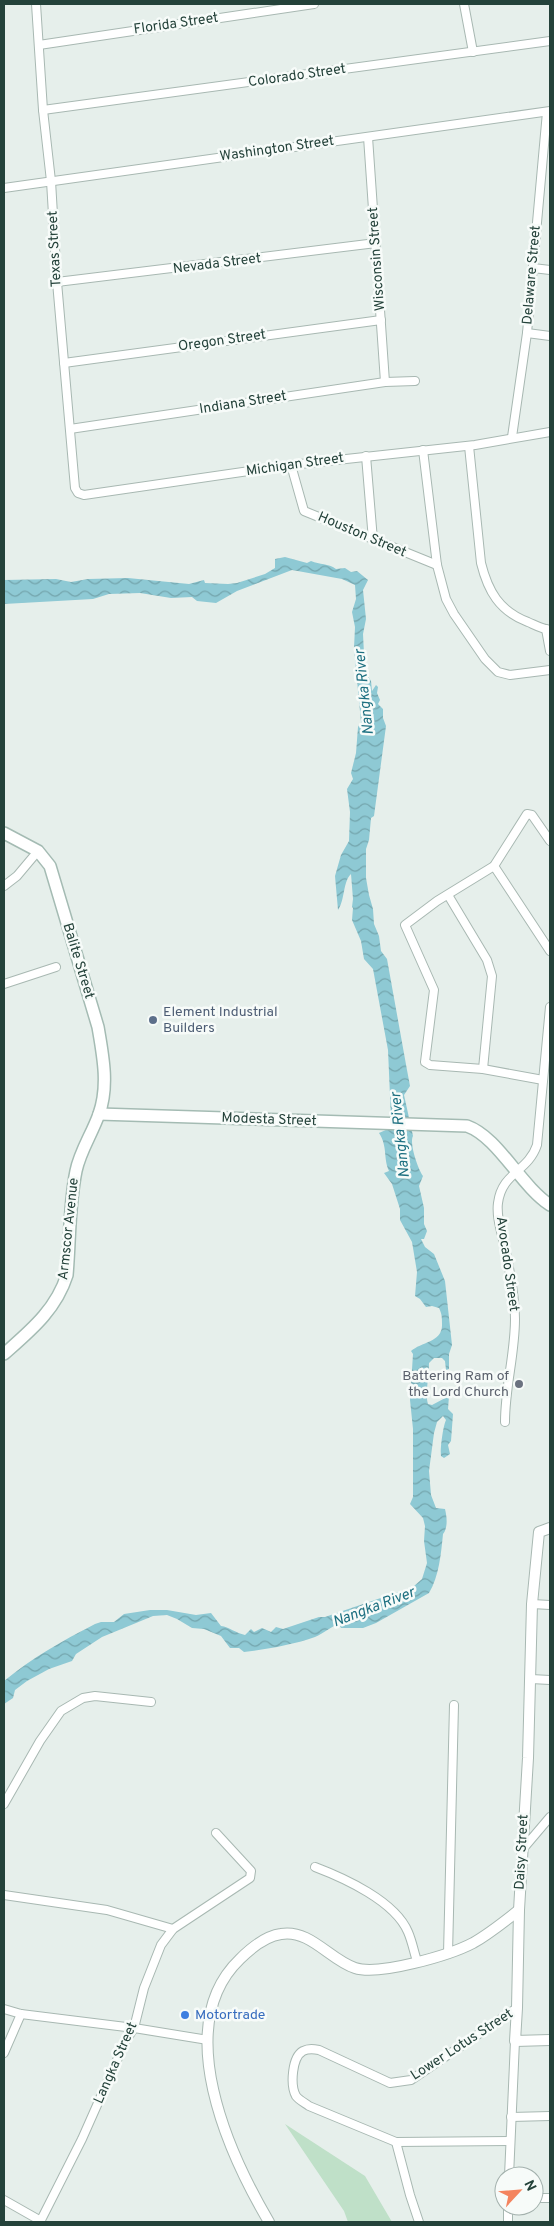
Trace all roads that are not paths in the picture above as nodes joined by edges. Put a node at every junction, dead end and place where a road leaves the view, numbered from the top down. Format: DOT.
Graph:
graph roads {
  1 [pos="36,4"];
  2 [pos="314,4"];
  3 [pos="464,4"];
  4 [pos="550,41"];
  5 [pos="39,45"];
  6 [pos="473,52"];
  7 [pos="43,110"];
  8 [pos="549,112"];
  9 [pos="368,137"];
  10 [pos="51,181"];
  11 [pos="4,188"];
  12 [pos="376,243"];
  13 [pos="533,268"];
  14 [pos="550,270"];
  15 [pos="57,282"];
  16 [pos="381,320"];
  17 [pos="527,333"];
  18 [pos="550,336"];
  19 [pos="64,363"];
  20 [pos="415,381"];
  21 [pos="385,382"];
  22 [pos="70,429"];
  23 [pos="550,432"];
  24 [pos="512,437"];
  25 [pos="469,446"];
  26 [pos="423,450"];
  27 [pos="366,456"];
  28 [pos="291,465"];
  29 [pos="78,493"];
  30 [pos="373,540"];
  31 [pos="437,566"];
  32 [pos="548,629"];
  33 [pos="550,651"];
  34 [pos="550,670"];
  35 [pos="4,833"];
  36 [pos="550,841"];
  37 [pos="38,851"];
  38 [pos="494,866"];
  39 [pos="4,886"];
  40 [pos="448,895"];
  41 [pos="550,951"];
  42 [pos="56,967"];
  43 [pos="4,984"];
  44 [pos="550,1007"];
  45 [pos="483,1069"];
  46 [pos="543,1080"];
  47 [pos="99,1114"];
  48 [pos="516,1173"];
  49 [pos="550,1205"];
  50 [pos="4,1354"];
  51 [pos="505,1422"];
  52 [pos="546,1528"];
  53 [pos="532,1604"];
  54 [pos="550,1605"];
  55 [pos="531,1679"];
  56 [pos="550,1680"];
  57 [pos="151,1702"];
  58 [pos="454,1705"];
  59 [pos="4,1804"];
  60 [pos="550,1817"];
  61 [pos="216,1833"];
  62 [pos="522,1850"];
  63 [pos="315,1867"];
  64 [pos="4,1895"];
  65 [pos="519,1910"];
  66 [pos="173,1929"];
  67 [pos="448,1954"];
  68 [pos="417,1961"];
  69 [pos="518,2008"];
  70 [pos="4,2009"];
  71 [pos="21,2014"];
  72 [pos="134,2028"];
  73 [pos="208,2040"];
  74 [pos="550,2040"];
  75 [pos="515,2041"];
  76 [pos="4,2053"];
  77 [pos="550,2116"];
  78 [pos="511,2117"];
  79 [pos="510,2141"];
  80 [pos="396,2142"];
  81 [pos="509,2166"];
  82 [pos="4,2200"];
  83 [pos="41,2222"];
  84 [pos="268,2222"];
  85 [pos="419,2222"];
  1 -- 5 [label="street, Texas Street"];
  2 -- 5 [label="street, Florida Street"];
  3 -- 6 [label="street"];
  4 -- 6 [label="street, Colorado Street"];
  5 -- 7 [label="street, Texas Street"];
  6 -- 7 [label="street, Colorado Street"];
  7 -- 10 [label="street, Texas Street"];
  8 -- 9 [label="street, Washington Street"];
  8 -- 13 [label="street, Delaware Street"];
  9 -- 10 [label="street, Washington Street"];
  9 -- 12 [label="street, Wisconsin Street"];
  10 -- 11 [label="street, Washington Street"];
  10 -- 15 [label="street, Texas Street"];
  12 -- 15 [label="street, Nevada Street"];
  12 -- 16 [label="street, Wisconsin Street"];
  13 -- 14 [label="street"];
  13 -- 17 [label="street, Delaware Street"];
  15 -- 19 [label="street, Texas Street"];
  16 -- 19 [label="street, Oregon Street"];
  16 -- 21 [label="street, Wisconsin Street"];
  17 -- 18 [label="street"];
  17 -- 24 [label="street, Delaware Street"];
  19 -- 22 [label="street, Texas Street"];
  20 -- 21 [label="street, Indiana Street"];
  21 -- 22 [label="street, Indiana Street"];
  22 -- 29 [label="street, Texas Street"];
  23 -- 24 [label="street, Michigan Street"];
  24 -- 25 [label="street, Michigan Street"];
  25 -- 26 [label="street, Michigan Street"];
  25 -- 32 [label="street"];
  26 -- 27 [label="street, Michigan Street"];
  26 -- 31 [label="street"];
  27 -- 28 [label="street, Michigan Street"];
  27 -- 30 [label="street"];
  28 -- 29 [label="street, Michigan Street"];
  28 -- 30 [label="street, Houston Street"];
  30 -- 31 [label="street, Houston Street"];
  31 -- 34 [label="street"];
  32 -- 33 [label="street"];
  35 -- 37 [label="main road, Balite Street"];
  36 -- 38 [label="street"];
  37 -- 39 [label="street"];
  37 -- 47 [label="main road, Balite Street"];
  38 -- 40 [label="street"];
  38 -- 41 [label="street"];
  40 -- 45 [label="street"];
  40 -- 45 [label="street"];
  42 -- 43 [label="street"];
  44 -- 46 [label="street, Avocado Street"];
  45 -- 46 [label="street"];
  46 -- 48 [label="street, Avocado Street"];
  47 -- 48 [label="main road, Modesta Street"];
  47 -- 50 [label="main road, Armscor Avenue"];
  48 -- 49 [label="main road, Modesta Street"];
  48 -- 51 [label="street, Avocado Street"];
  52 -- 53 [label="street, Daisy Street"];
  53 -- 54 [label="street"];
  53 -- 55 [label="street, Daisy Street"];
  55 -- 56 [label="street"];
  55 -- 62 [label="street, Daisy Street"];
  57 -- 59 [label="street"];
  58 -- 67 [label="street"];
  60 -- 62 [label="street"];
  61 -- 66 [label="street, Langka Street"];
  62 -- 65 [label="street, Daisy Street"];
  63 -- 68 [label="street"];
  64 -- 66 [label="street"];
  65 -- 67 [label="street"];
  65 -- 69 [label="street, Daisy Street"];
  66 -- 72 [label="street, Langka Street"];
  67 -- 68 [label="street"];
  68 -- 73 [label="street"];
  69 -- 75 [label="street, Daisy Street"];
  69 -- 80 [label="street, Lower Lotus Street"];
  70 -- 71 [label="street"];
  71 -- 72 [label="street"];
  71 -- 76 [label="street"];
  72 -- 73 [label="street"];
  72 -- 83 [label="street, Langka Street"];
  73 -- 84 [label="street"];
  74 -- 75 [label="street"];
  75 -- 78 [label="street, Daisy Street"];
  77 -- 78 [label="street"];
  78 -- 79 [label="street, Daisy Street"];
  79 -- 80 [label="street"];
  79 -- 81 [label="street, Daisy Street"];
  80 -- 85 [label="street"];
  82 -- 83 [label="street"];
}
